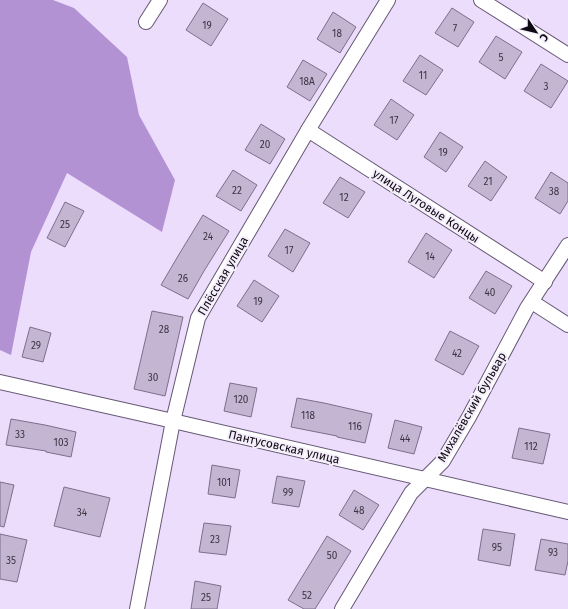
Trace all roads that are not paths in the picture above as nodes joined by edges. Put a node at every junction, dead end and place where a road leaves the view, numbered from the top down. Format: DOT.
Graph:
graph roads {
  1 [pos="160,0"];
  2 [pos="388,0"];
  3 [pos="481,0"];
  4 [pos="146,22"];
  5 [pos="568,55"];
  6 [pos="308,130"];
  7 [pos="568,245"];
  8 [pos="545,282"];
  9 [pos="532,302"];
  10 [pos="568,325"];
  11 [pos="0,382"];
  12 [pos="173,421"];
  13 [pos="425,479"];
  14 [pos="568,512"];
  15 [pos="137,609"];
  16 [pos="342,609"];
  1 -- 4 [label="street"];
  2 -- 6 [label="street, Плёсская улица"];
  3 -- 5 [label="street"];
  6 -- 8 [label="street, улица Луговые Концы"];
  6 -- 12 [label="street, Плёсская улица"];
  7 -- 8 [label="street, Михалёвский бульвар"];
  8 -- 9 [label="street, Михалёвский бульвар"];
  9 -- 10 [label="street"];
  9 -- 13 [label="street, Михалёвский бульвар"];
  11 -- 12 [label="street, Пантусовская улица"];
  12 -- 13 [label="street, Пантусовская улица"];
  12 -- 15 [label="street, Плёсская улица"];
  13 -- 14 [label="street, Пантусовская улица"];
  13 -- 16 [label="street, Михалёвский бульвар"];
}
